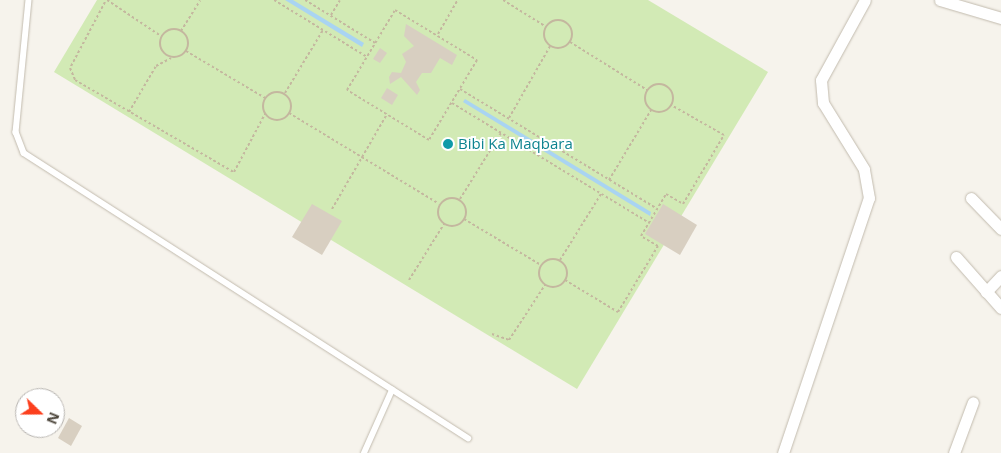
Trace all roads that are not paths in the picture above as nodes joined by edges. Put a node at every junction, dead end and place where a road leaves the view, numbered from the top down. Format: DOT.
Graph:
graph roads {
  1 [pos="29,0"];
  2 [pos="865,0"];
  3 [pos="940,0"];
  4 [pos="1001,18"];
  5 [pos="971,198"];
  6 [pos="1001,228"];
  7 [pos="956,257"];
  8 [pos="1001,276"];
  9 [pos="986,292"];
  10 [pos="1001,308"];
  11 [pos="392,390"];
  12 [pos="974,402"];
  13 [pos="468,438"];
  14 [pos="364,453"];
  15 [pos="783,453"];
  16 [pos="954,453"];
  1 -- 11 [label="lane"];
  2 -- 15 [label="street"];
  3 -- 4 [label="street"];
  5 -- 6 [label="street"];
  7 -- 9 [label="street"];
  8 -- 9 [label="street"];
  9 -- 10 [label="street"];
  11 -- 13 [label="lane"];
  11 -- 14 [label="lane"];
  12 -- 16 [label="street"];
}
